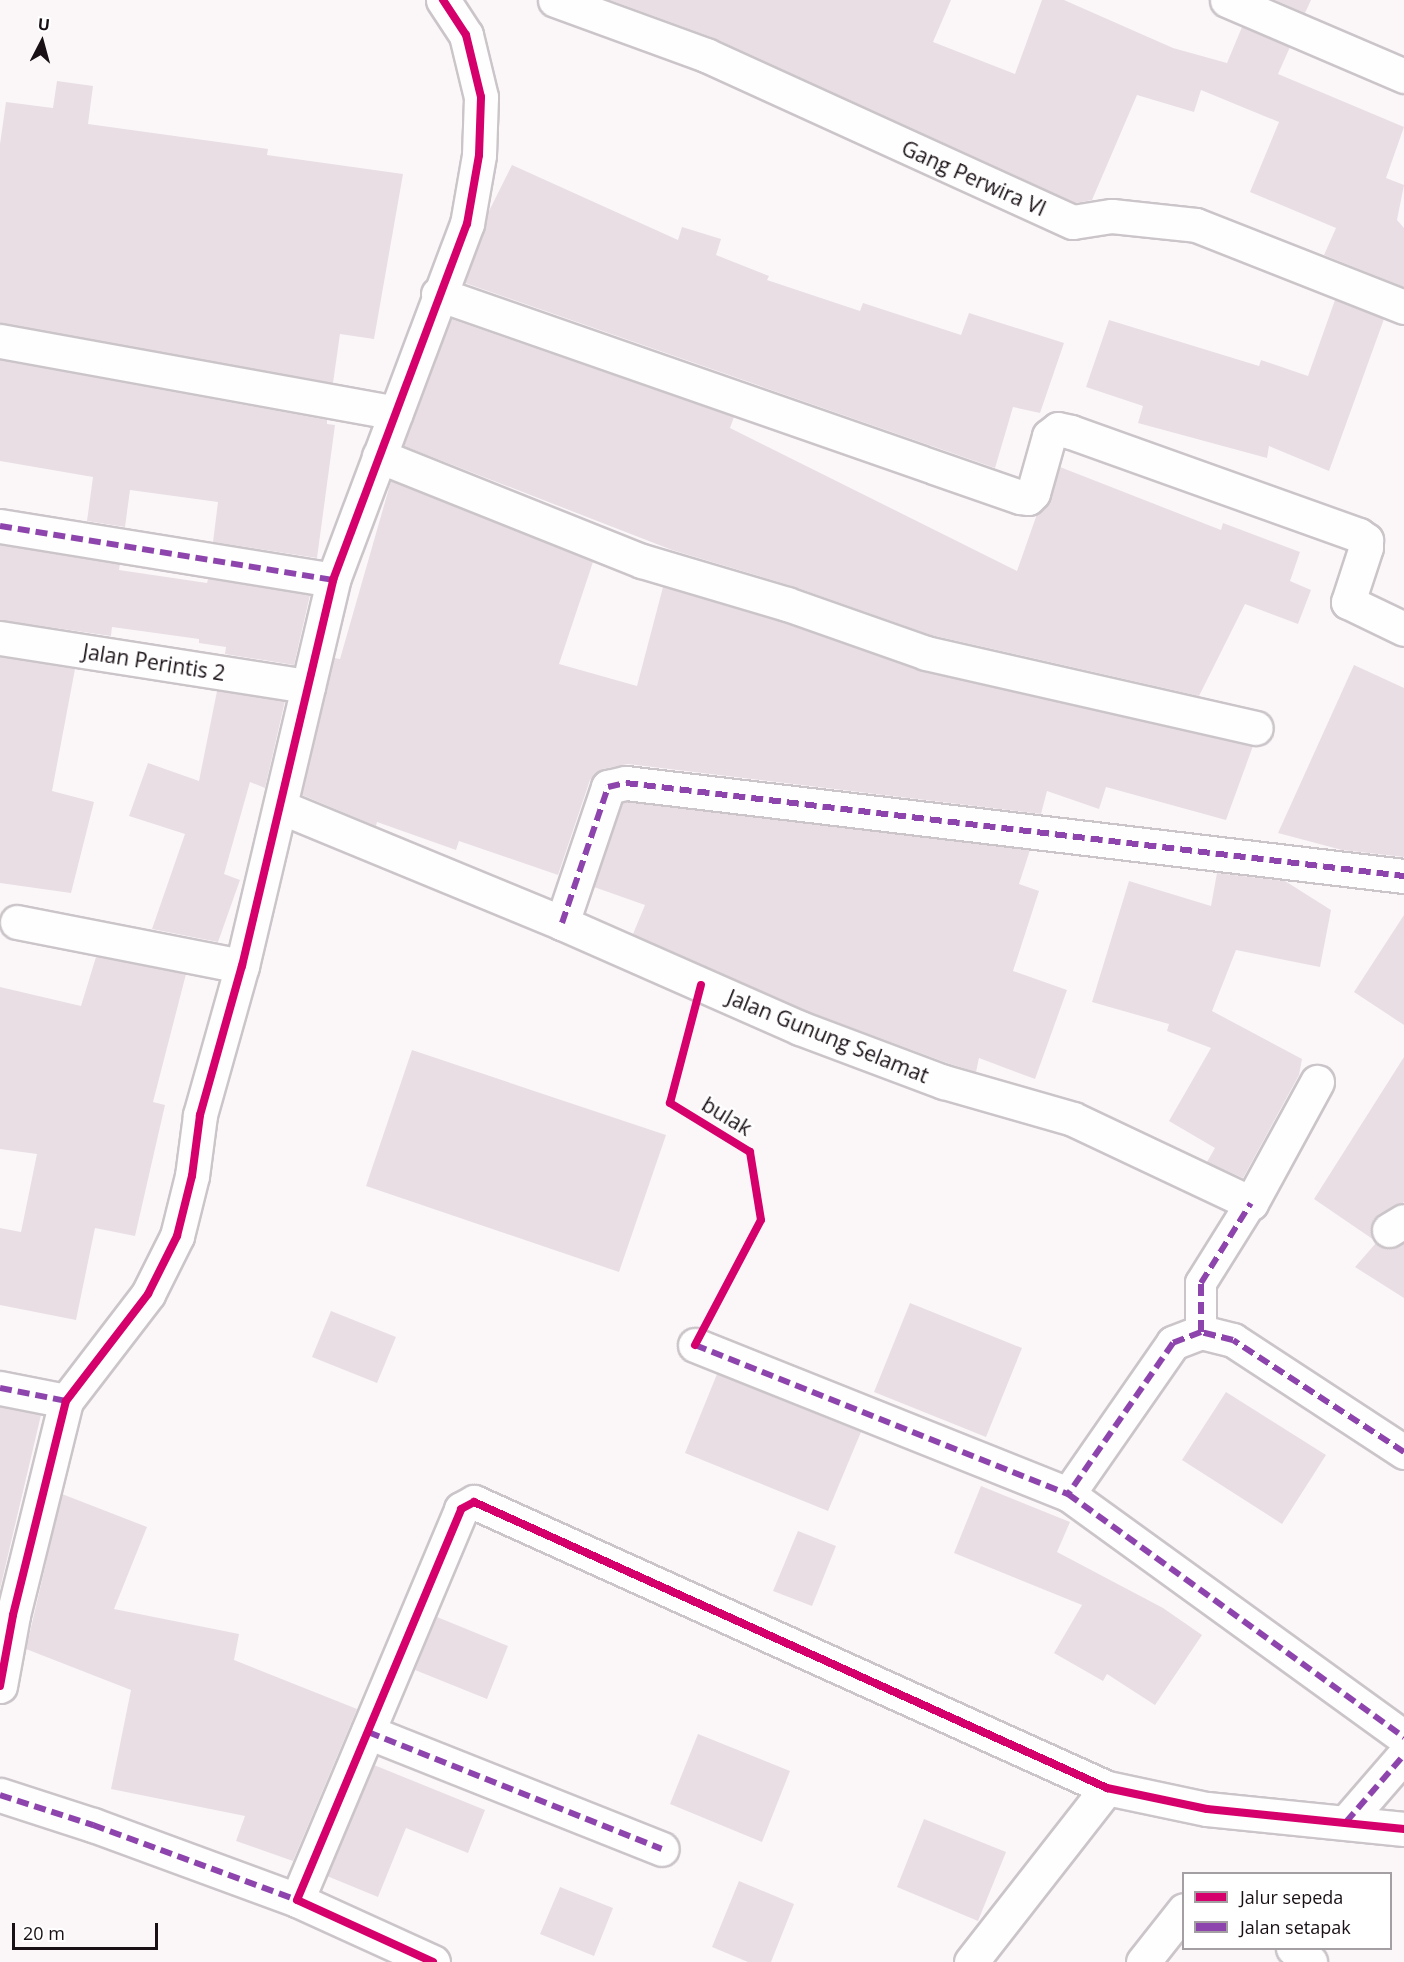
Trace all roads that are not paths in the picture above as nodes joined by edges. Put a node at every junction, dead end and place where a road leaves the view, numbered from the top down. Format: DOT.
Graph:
graph roads {
  1 [pos="443,0"];
  2 [pos="555,0"];
  3 [pos="1227,0"];
  4 [pos="1404,76"];
  5 [pos="438,294"];
  6 [pos="1404,307"];
  7 [pos="0,341"];
  8 [pos="395,413"];
  9 [pos="379,456"];
  10 [pos="0,526"];
  11 [pos="333,580"];
  12 [pos="1404,629"];
  13 [pos="0,638"];
  14 [pos="308,686"];
  15 [pos="1256,728"];
  16 [pos="281,807"];
  17 [pos="1404,876"];
  18 [pos="17,922"];
  19 [pos="561,923"];
  20 [pos="242,966"];
  21 [pos="1317,1082"];
  22 [pos="1251,1203"];
  23 [pos="1201,1332"];
  24 [pos="695,1345"];
  25 [pos="0,1388"];
  26 [pos="66,1401"];
  27 [pos="1404,1452"];
  28 [pos="1068,1494"];
  29 [pos="7,1613"];
  30 [pos="0,1686"];
  31 [pos="368,1732"];
  32 [pos="1404,1737"];
  33 [pos="1404,1755"];
  34 [pos="1107,1788"];
  35 [pos="0,1796"];
  36 [pos="1346,1822"];
  37 [pos="1404,1829"];
  38 [pos="662,1849"];
  39 [pos="297,1900"];
  40 [pos="1182,1913"];
  41 [pos="1295,1950"];
  42 [pos="433,1962"];
  43 [pos="971,1962"];
  44 [pos="1143,1962"];
  45 [pos="1310,1962"];
  1 -- 5 [label="street"];
  2 -- 6 [label="street, Gang Perwira VI"];
  3 -- 4 [label="street"];
  5 -- 8 [label="street"];
  5 -- 12 [label="street"];
  7 -- 8 [label="street"];
  8 -- 9 [label="street"];
  9 -- 11 [label="street"];
  9 -- 15 [label="street"];
  10 -- 11 [label="street"];
  11 -- 14 [label="street"];
  13 -- 14 [label="street, Jalan Perintis 2"];
  14 -- 16 [label="street"];
  16 -- 19 [label="street, Jalan Gunung Selamat"];
  16 -- 20 [label="street"];
  17 -- 19 [label="street"];
  18 -- 20 [label="street"];
  19 -- 22 [label="street, Jalan Gunung Selamat"];
  20 -- 26 [label="street"];
  21 -- 22 [label="street"];
  22 -- 23 [label="street"];
  23 -- 27 [label="street"];
  23 -- 28 [label="street"];
  24 -- 28 [label="street"];
  25 -- 26 [label="street"];
  26 -- 29 [label="street"];
  28 -- 32 [label="street"];
  29 -- 30 [label="street"];
  31 -- 34 [label="street"];
  31 -- 38 [label="street"];
  31 -- 39 [label="street"];
  33 -- 36 [label="street"];
  34 -- 36 [label="street"];
  34 -- 43 [label="street"];
  35 -- 39 [label="street"];
  36 -- 37 [label="street"];
  39 -- 42 [label="street"];
  40 -- 44 [label="street"];
  41 -- 45 [label="street"];
}
